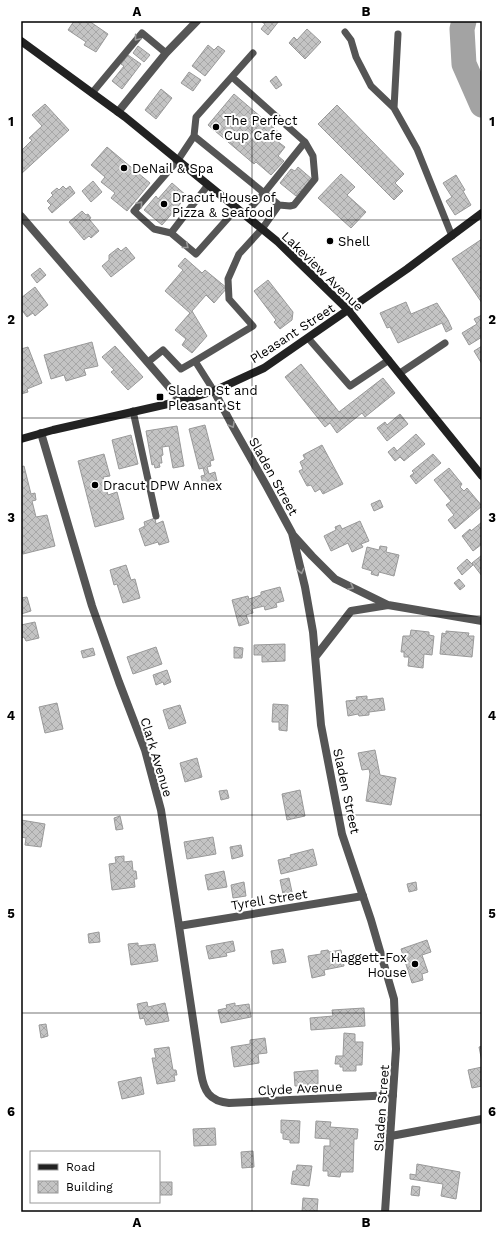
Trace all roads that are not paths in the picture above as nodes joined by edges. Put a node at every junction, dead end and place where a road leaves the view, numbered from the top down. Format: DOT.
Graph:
graph roads {
  1 [pos="196,21"];
  2 [pos="345,32"];
  3 [pos="398,34"];
  4 [pos="21,41"];
  5 [pos="254,53"];
  6 [pos="166,54"];
  7 [pos="232,76"];
  8 [pos="92,93"];
  9 [pos="394,108"];
  10 [pos="118,112"];
  11 [pos="194,136"];
  12 [pos="305,142"];
  13 [pos="178,160"];
  14 [pos="208,185"];
  15 [pos="264,193"];
  16 [pos="279,205"];
  17 [pos="237,208"];
  18 [pos="482,213"];
  19 [pos="244,215"];
  20 [pos="21,216"];
  21 [pos="262,229"];
  22 [pos="171,233"];
  23 [pos="452,236"];
  24 [pos="348,310"];
  25 [pos="308,338"];
  26 [pos="445,342"];
  27 [pos="389,360"];
  28 [pos="196,361"];
  29 [pos="148,362"];
  30 [pos="400,374"];
  31 [pos="214,391"];
  32 [pos="181,401"];
  33 [pos="133,411"];
  34 [pos="41,433"];
  35 [pos="21,439"];
  36 [pos="482,476"];
  37 [pos="156,516"];
  38 [pos="292,533"];
  39 [pos="388,605"];
  40 [pos="482,621"];
  41 [pos="316,656"];
  42 [pos="363,896"];
  43 [pos="179,926"];
  44 [pos="393,1095"];
  45 [pos="210,1096"];
  46 [pos="482,1119"];
  47 [pos="391,1136"];
  48 [pos="385,1212"];
  1 -- 6 [label="street"];
  2 -- 9 [label="lane"];
  3 -- 9 [label="lane"];
  4 -- 8 [label="main road, Lakeview Avenue"];
  5 -- 7 [label="lane"];
  6 -- 8 [label="lane, one-way"];
  6 -- 10 [label="street"];
  7 -- 11 [label="lane"];
  7 -- 12 [label="lane"];
  8 -- 10 [label="main road, Lakeview Avenue"];
  9 -- 23 [label="lane"];
  10 -- 13 [label="main road, Lakeview Avenue"];
  11 -- 13 [label="lane"];
  11 -- 15 [label="lane"];
  12 -- 15 [label="lane"];
  12 -- 16 [label="lane"];
  13 -- 14 [label="main road, Lakeview Avenue"];
  22 -- 13 [label="lane, one-way"];
  14 -- 17 [label="main road, Lakeview Avenue"];
  14 -- 22 [label="lane"];
  15 -- 16 [label="lane"];
  15 -- 19 [label="lane"];
  16 -- 21 [label="lane"];
  17 -- 19 [label="main road, Lakeview Avenue"];
  22 -- 17 [label="lane, one-way"];
  18 -- 23 [label="main road, Pleasant Street"];
  19 -- 21 [label="main road, Lakeview Avenue"];
  20 -- 29 [label="street"];
  21 -- 24 [label="main road, Lakeview Avenue"];
  21 -- 28 [label="lane"];
  23 -- 24 [label="main road, Pleasant Street"];
  24 -- 25 [label="main road, Pleasant Street"];
  24 -- 27 [label="main road, Lakeview Avenue"];
  25 -- 27 [label="lane"];
  25 -- 31 [label="main road, Pleasant Street"];
  26 -- 30 [label="lane"];
  27 -- 30 [label="main road, Lakeview Avenue"];
  28 -- 29 [label="lane"];
  28 -- 31 [label="lane"];
  29 -- 32 [label="street"];
  30 -- 36 [label="main road, Lakeview Avenue"];
  31 -- 32 [label="main road, Pleasant Street"];
  31 -- 38 [label="street, Sladen Street, one-way"];
  32 -- 33 [label="main road, Pleasant Street"];
  33 -- 34 [label="main road, Pleasant Street"];
  33 -- 37 [label="lane"];
  34 -- 35 [label="main road, Pleasant Street"];
  34 -- 43 [label="street, Clark Avenue"];
  38 -- 39 [label="street, one-way"];
  38 -- 41 [label="street, Sladen Street, one-way"];
  39 -- 40 [label="street"];
  39 -- 41 [label="street"];
  41 -- 42 [label="street, Sladen Street"];
  42 -- 43 [label="street, Tyrell Street"];
  42 -- 44 [label="street, Sladen Street"];
  43 -- 45 [label="street, Clark Avenue"];
  44 -- 45 [label="street, Clyde Avenue"];
  44 -- 47 [label="street, Sladen Street"];
  46 -- 47 [label="street"];
  47 -- 48 [label="street, Sladen Street"];
}
